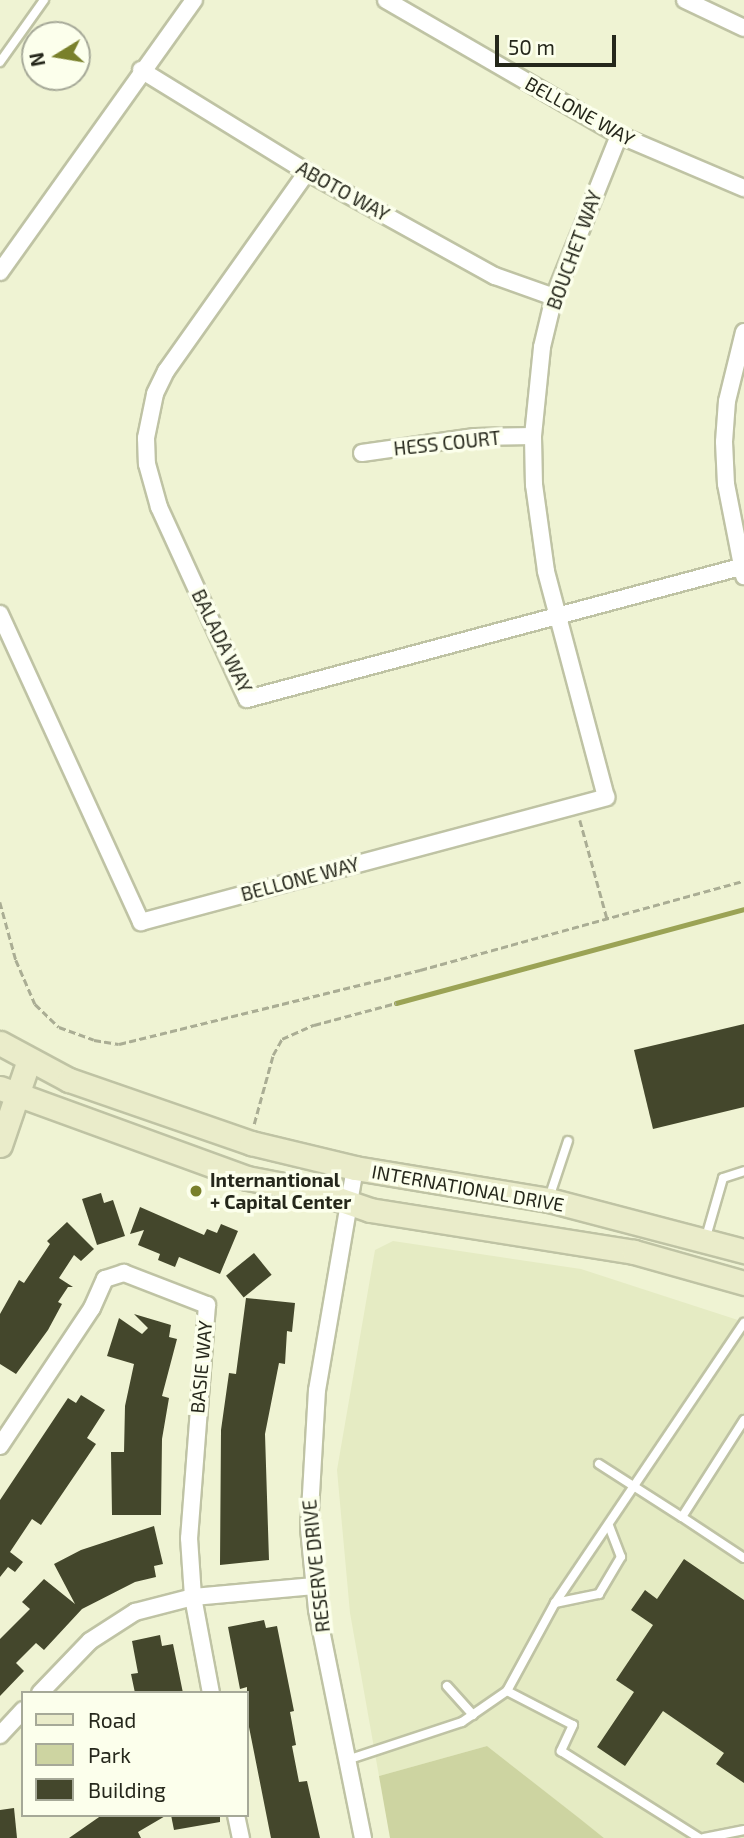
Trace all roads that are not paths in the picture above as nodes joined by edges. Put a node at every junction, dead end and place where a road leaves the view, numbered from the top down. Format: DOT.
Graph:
graph roads {
  1 [pos="44,0"];
  2 [pos="194,0"];
  3 [pos="386,0"];
  4 [pos="685,0"];
  5 [pos="744,28"];
  6 [pos="0,62"];
  7 [pos="141,70"];
  8 [pos="619,135"];
  9 [pos="307,172"];
  10 [pos="744,188"];
  11 [pos="0,272"];
  12 [pos="554,297"];
  13 [pos="744,332"];
  14 [pos="533,436"];
  15 [pos="362,453"];
  16 [pos="743,569"];
  17 [pos="0,614"];
  18 [pos="556,617"];
  19 [pos="0,1043"];
  20 [pos="29,1060"];
  21 [pos="9,1091"];
  22 [pos="568,1141"];
  23 [pos="0,1145"];
  24 [pos="355,1168"];
  25 [pos="744,1171"];
  26 [pos="548,1200"];
  27 [pos="349,1202"];
  28 [pos="705,1240"];
  29 [pos="744,1251"];
  30 [pos="744,1283"];
  31 [pos="744,1323"];
  32 [pos="744,1420"];
  33 [pos="0,1447"];
  34 [pos="599,1464"];
  35 [pos="636,1488"];
  36 [pos="682,1517"];
  37 [pos="609,1526"];
  38 [pos="744,1558"];
  39 [pos="315,1586"];
  40 [pos="193,1597"];
  41 [pos="555,1603"];
  42 [pos="447,1686"];
  43 [pos="42,1691"];
  44 [pos="211,1691"];
  45 [pos="507,1691"];
  46 [pos="21,1712"];
  47 [pos="473,1715"];
  48 [pos="0,1735"];
  49 [pos="347,1760"];
  50 [pos="236,1817"];
  51 [pos="744,1830"];
  52 [pos="241,1838"];
  53 [pos="363,1838"];
  54 [pos="699,1838"];
  55 [pos="704,1838"];
  1 -- 6 [label="lane"];
  2 -- 7 [label="street"];
  3 -- 8 [label="street, BELLONE WAY"];
  4 -- 5 [label="street"];
  7 -- 9 [label="street, ABOTO WAY"];
  7 -- 11 [label="street"];
  8 -- 10 [label="street, BELLONE WAY"];
  8 -- 12 [label="street, BOUCHET WAY"];
  9 -- 12 [label="street, ABOTO WAY"];
  9 -- 18 [label="street, BALADA WAY"];
  12 -- 14 [label="street, BOUCHET WAY"];
  13 -- 16 [label="street"];
  14 -- 15 [label="street, HESS COURT"];
  14 -- 18 [label="street, BOUCHET WAY"];
  16 -- 18 [label="street, BALADA WAY"];
  17 -- 18 [label="street, BELLONE WAY"];
  19 -- 20 [label="main road, INTERNATIONAL DRIVE"];
  20 -- 21 [label="main road"];
  20 -- 24 [label="main road, INTERNATIONAL DRIVE"];
  21 -- 23 [label="main road"];
  21 -- 27 [label="main road, INTERNATIONAL DRIVE"];
  22 -- 26 [label="lane"];
  24 -- 26 [label="main road, INTERNATIONAL DRIVE"];
  24 -- 27 [label="street, RESERVE DRIVE"];
  25 -- 28 [label="lane"];
  26 -- 28 [label="main road, INTERNATIONAL DRIVE"];
  27 -- 30 [label="main road, INTERNATIONAL DRIVE"];
  27 -- 39 [label="street, RESERVE DRIVE"];
  28 -- 29 [label="main road, INTERNATIONAL DRIVE"];
  31 -- 35 [label="lane"];
  32 -- 36 [label="lane"];
  33 -- 40 [label="street, BASIE WAY"];
  34 -- 35 [label="lane"];
  35 -- 36 [label="lane"];
  35 -- 37 [label="lane"];
  36 -- 38 [label="lane"];
  37 -- 41 [label="lane"];
  37 -- 41 [label="lane"];
  39 -- 40 [label="street"];
  39 -- 49 [label="street, RESERVE DRIVE"];
  40 -- 43 [label="street"];
  40 -- 44 [label="street, BASIE WAY"];
  41 -- 45 [label="lane"];
  42 -- 47 [label="lane"];
  45 -- 47 [label="lane"];
  45 -- 54 [label="lane"];
  46 -- 48 [label="street"];
  47 -- 49 [label="lane"];
  49 -- 53 [label="street, RESERVE DRIVE"];
  50 -- 52 [label="street"];
  51 -- 55 [label="lane"];
}
